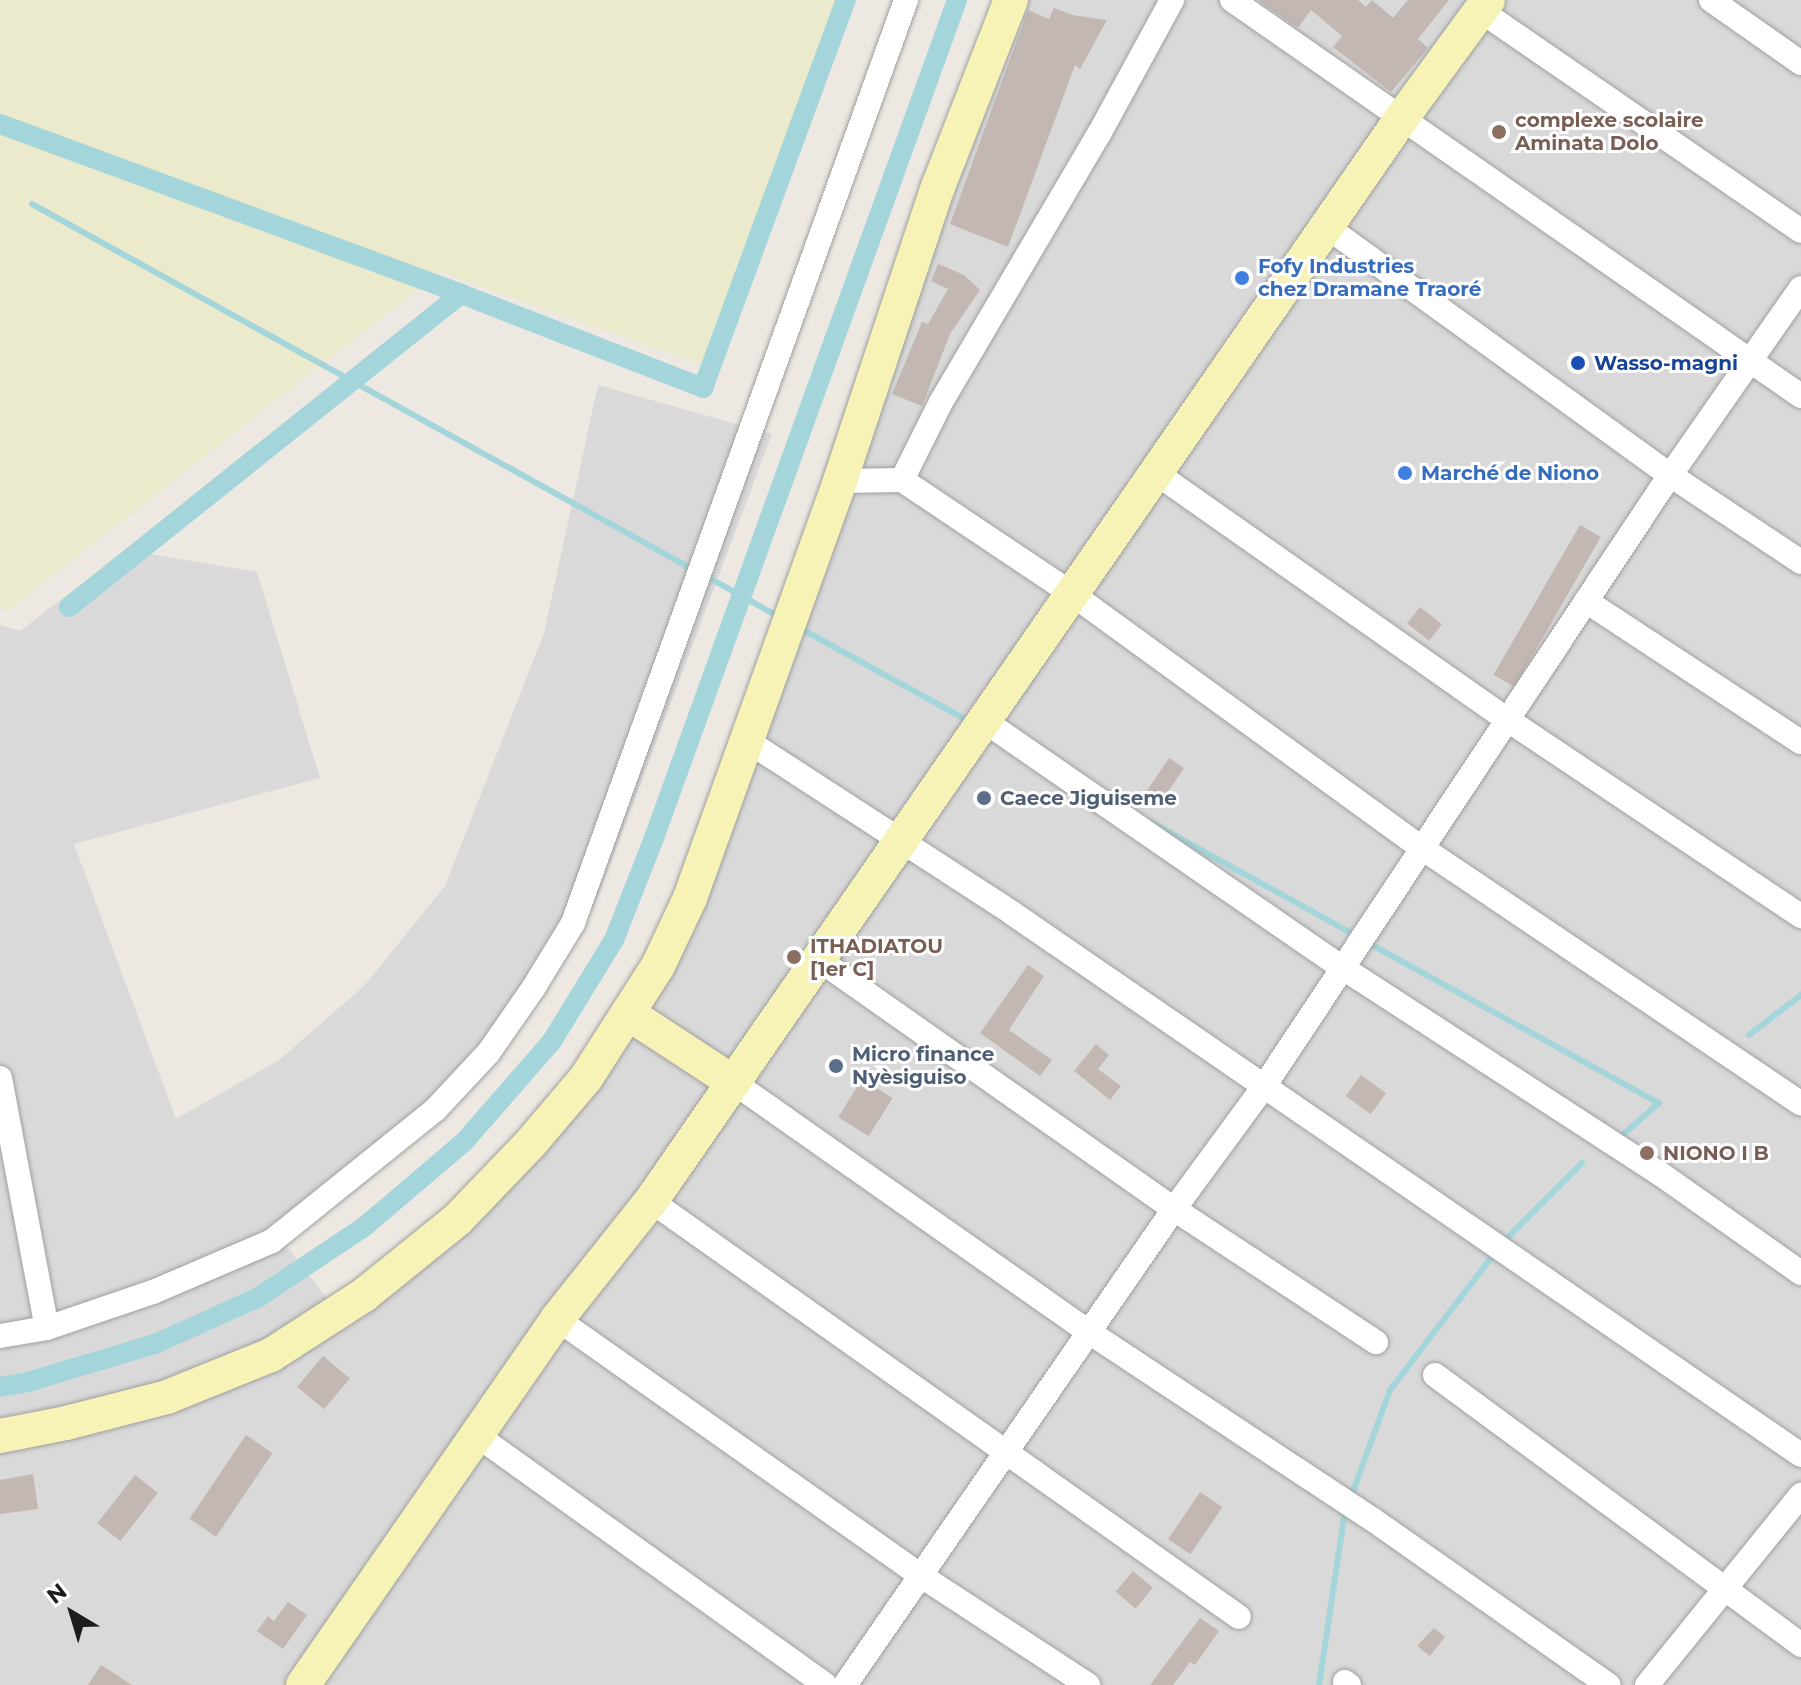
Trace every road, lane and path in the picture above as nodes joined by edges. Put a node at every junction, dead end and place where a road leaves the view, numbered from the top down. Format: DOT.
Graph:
graph roads {
  1 [pos="906,0"];
  2 [pos="1011,0"];
  3 [pos="1172,0"];
  4 [pos="1232,0"];
  5 [pos="1711,0"];
  6 [pos="1484,5"];
  7 [pos="1801,63"];
  8 [pos="1401,119"];
  9 [pos="1327,227"];
  10 [pos="1801,231"];
  11 [pos="1801,288"];
  12 [pos="1750,361"];
  13 [pos="1801,396"];
  14 [pos="1156,473"];
  15 [pos="1670,475"];
  16 [pos="902,480"];
  17 [pos="840,481"];
  18 [pos="1801,562"];
  19 [pos="1072,594"];
  20 [pos="1586,601"];
  21 [pos="983,720"];
  22 [pos="1508,720"];
  23 [pos="749,742"];
  24 [pos="1801,742"];
  25 [pos="899,840"];
  26 [pos="1422,848"];
  27 [pos="1801,916"];
  28 [pos="818,959"];
  29 [pos="1343,968"];
  30 [pos="629,1014"];
  31 [pos="0,1078"];
  32 [pos="733,1082"];
  33 [pos="1263,1088"];
  34 [pos="1801,1104"];
  35 [pos="651,1201"];
  36 [pos="1174,1209"];
  37 [pos="1801,1273"];
  38 [pos="557,1319"];
  39 [pos="47,1328"];
  40 [pos="1089,1332"];
  41 [pos="0,1336"];
  42 [pos="1376,1342"];
  43 [pos="1435,1375"];
  44 [pos="475,1434"];
  45 [pos="0,1436"];
  46 [pos="1009,1453"];
  47 [pos="1801,1455"];
  48 [pos="1801,1495"];
  49 [pos="920,1575"];
  50 [pos="1726,1588"];
  51 [pos="1239,1617"];
  52 [pos="1801,1645"];
  53 [pos="303,1685"];
  54 [pos="825,1685"];
  55 [pos="845,1685"];
  56 [pos="1088,1685"];
  57 [pos="1608,1685"];
  58 [pos="1647,1685"];
  1 -- 39 [label="street"];
  2 -- 17 [label="street"];
  3 -- 16 [label="street"];
  4 -- 8 [label="street"];
  5 -- 7 [label="street"];
  6 -- 8 [label="street"];
  6 -- 10 [label="street"];
  8 -- 9 [label="street"];
  8 -- 12 [label="street"];
  9 -- 14 [label="street"];
  9 -- 15 [label="street"];
  11 -- 12 [label="street"];
  12 -- 13 [label="street"];
  12 -- 15 [label="street"];
  14 -- 19 [label="street"];
  14 -- 22 [label="street"];
  15 -- 18 [label="street"];
  15 -- 20 [label="street"];
  16 -- 17 [label="street"];
  16 -- 19 [label="street"];
  17 -- 23 [label="street"];
  19 -- 21 [label="street"];
  19 -- 26 [label="street"];
  20 -- 22 [label="street"];
  20 -- 24 [label="street"];
  21 -- 25 [label="street"];
  21 -- 29 [label="street"];
  22 -- 26 [label="street"];
  22 -- 27 [label="street"];
  23 -- 25 [label="street"];
  23 -- 30 [label="street"];
  25 -- 28 [label="street"];
  25 -- 33 [label="street"];
  26 -- 29 [label="street"];
  26 -- 34 [label="street"];
  28 -- 32 [label="street"];
  28 -- 36 [label="street"];
  29 -- 33 [label="street"];
  29 -- 37 [label="street"];
  30 -- 32 [label="street"];
  30 -- 45 [label="street"];
  31 -- 39 [label="street"];
  32 -- 35 [label="street"];
  32 -- 40 [label="street"];
  33 -- 36 [label="street"];
  33 -- 47 [label="street"];
  35 -- 38 [label="street"];
  35 -- 46 [label="street"];
  36 -- 40 [label="street"];
  36 -- 42 [label="street"];
  38 -- 44 [label="street"];
  38 -- 49 [label="street"];
  39 -- 41 [label="street"];
  40 -- 46 [label="street"];
  40 -- 57 [label="street"];
  43 -- 50 [label="street"];
  44 -- 53 [label="street"];
  44 -- 54 [label="street"];
  46 -- 49 [label="street"];
  46 -- 51 [label="street"];
  48 -- 50 [label="street"];
  49 -- 55 [label="street"];
  49 -- 56 [label="street"];
  50 -- 52 [label="street"];
  50 -- 58 [label="street"];
}
